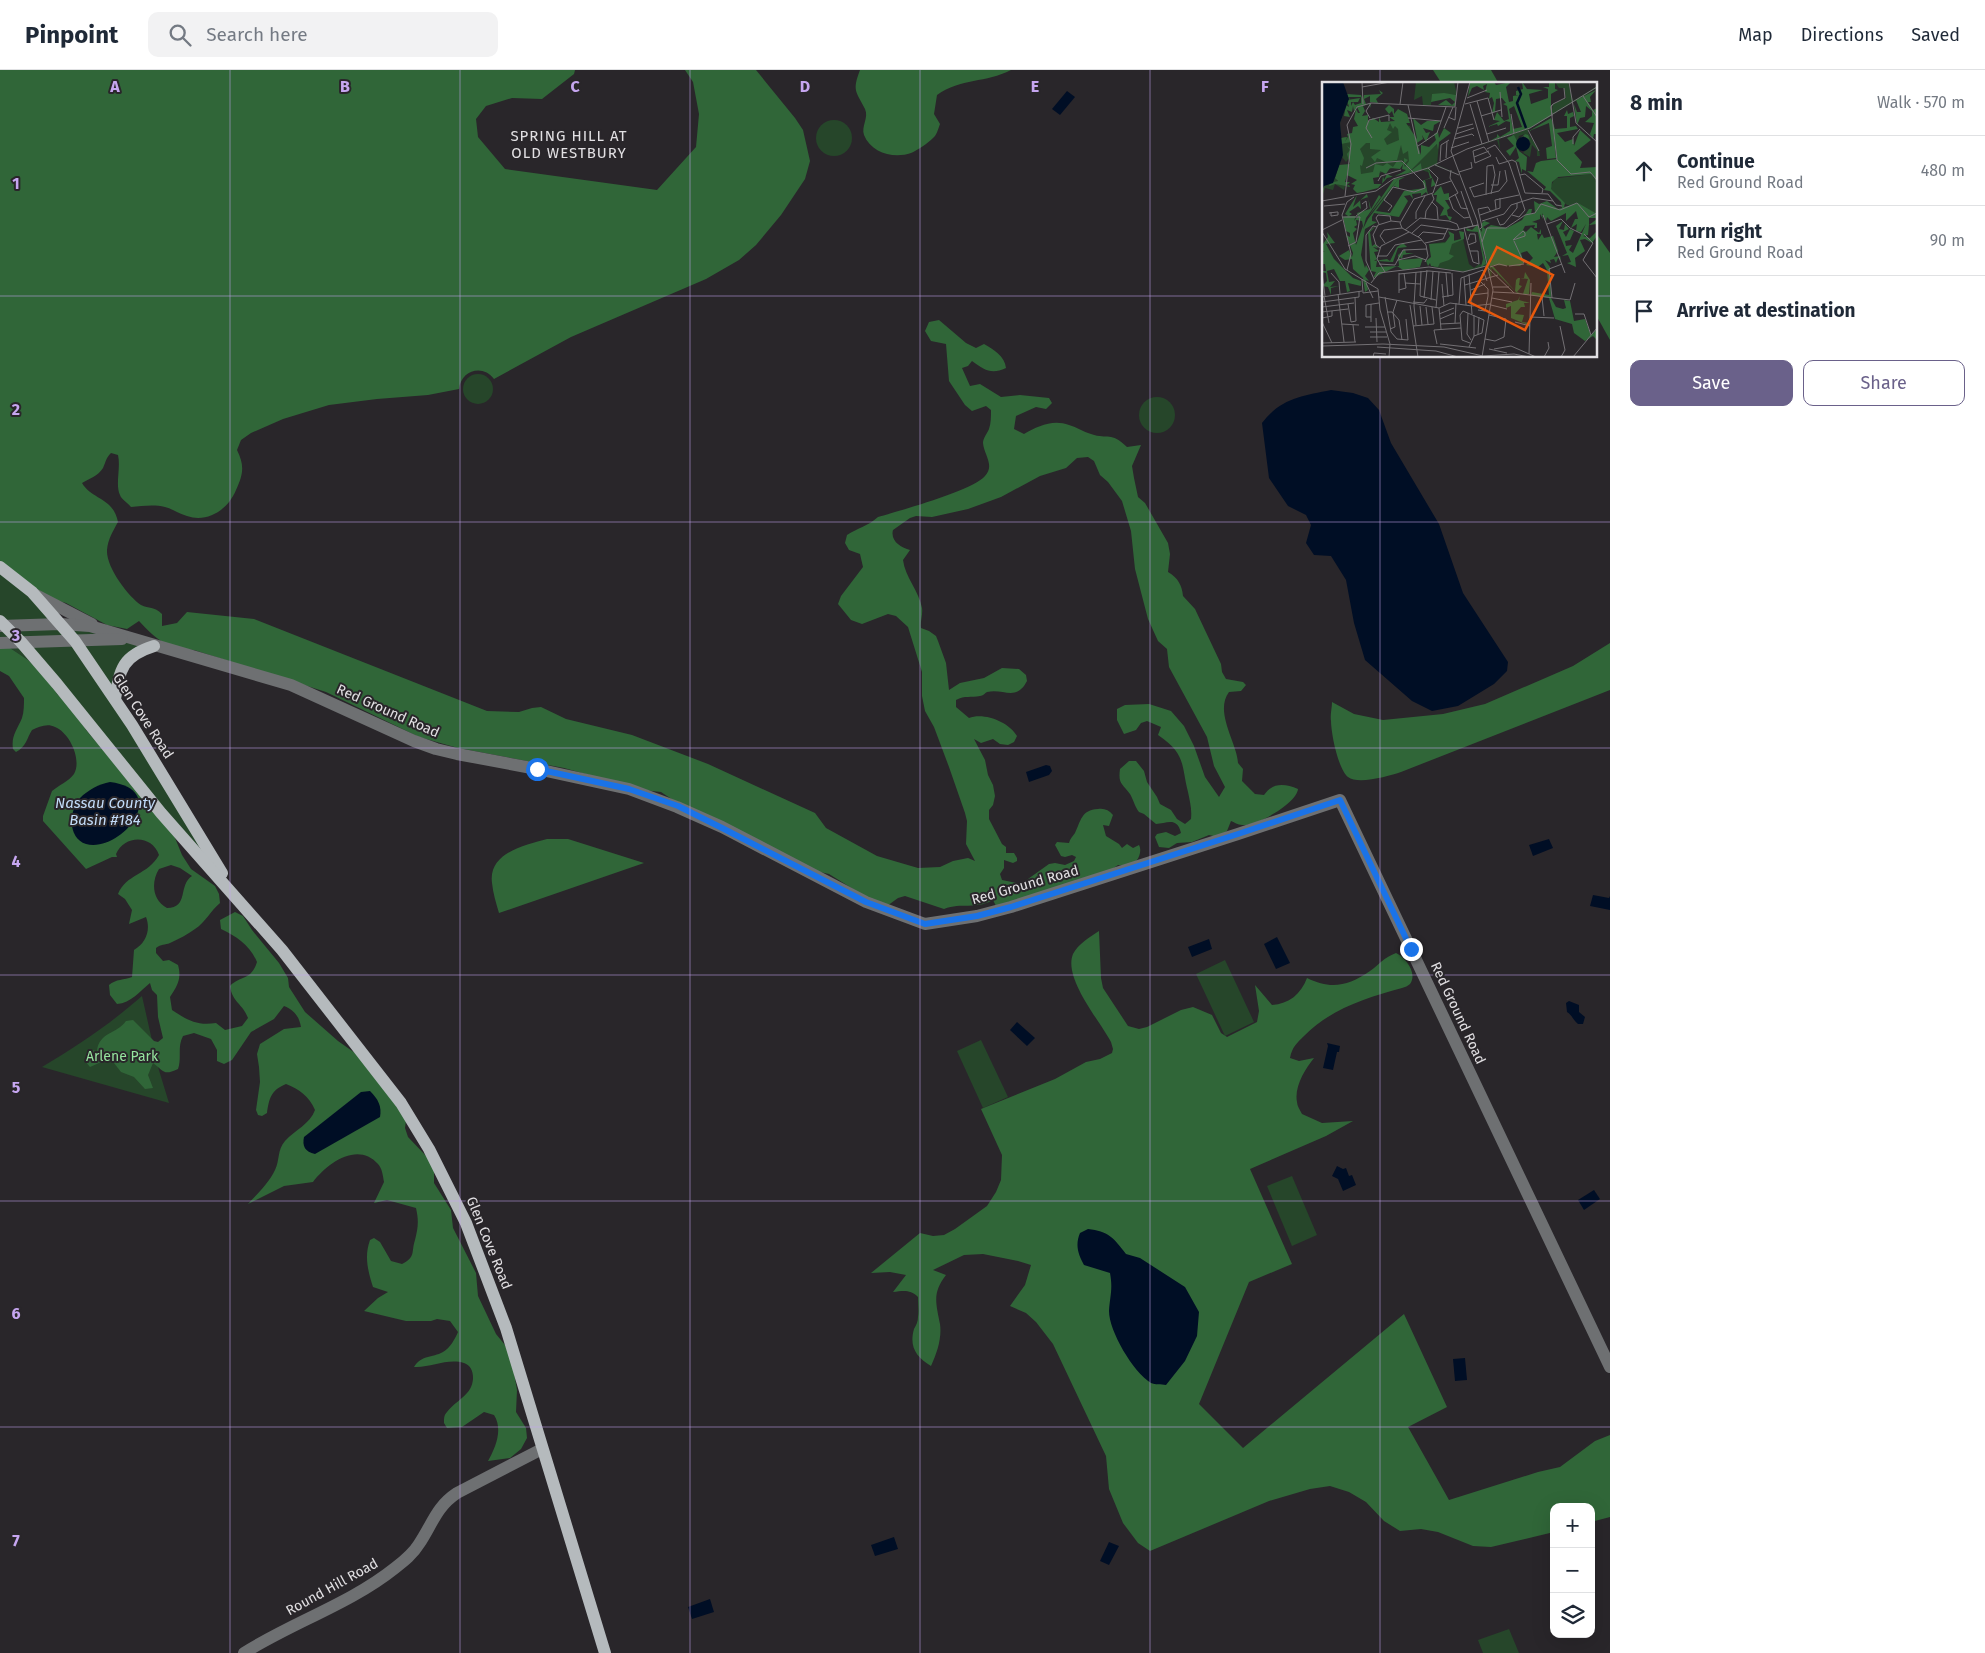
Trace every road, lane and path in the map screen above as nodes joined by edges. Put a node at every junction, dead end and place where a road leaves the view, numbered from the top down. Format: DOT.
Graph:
graph roads {
  1 [pos="0,567"];
  2 [pos="32,592"];
  3 [pos="1,624"];
  4 [pos="60,624"];
  5 [pos="108,631"];
  6 [pos="132,638"];
  7 [pos="75,641"];
  8 [pos="21,642"];
  9 [pos="0,643"];
  10 [pos="154,646"];
  11 [pos="114,699"];
  12 [pos="238,899"];
  13 [pos="1610,1367"];
  14 [pos="542,1449"];
  15 [pos="244,1653"];
  16 [pos="604,1653"];
  1 -- 2 [label="main road, Glen Cove Road"];
  2 -- 4 [label="main road, Glen Cove Road"];
  2 -- 5 [label="street"];
  3 -- 4 [label="street, Red Ground Road"];
  3 -- 8 [label="main road, Glen Cove Road"];
  4 -- 5 [label="street, Red Ground Road"];
  4 -- 7 [label="main road, Glen Cove Road"];
  5 -- 6 [label="street, Red Ground Road"];
  6 -- 7 [label="street, Red Ground Road"];
  6 -- 10 [label="street, Red Ground Road"];
  7 -- 8 [label="street, Red Ground Road"];
  7 -- 11 [label="main road, Glen Cove Road"];
  8 -- 9 [label="street, Red Ground Road"];
  8 -- 12 [label="main road, Glen Cove Road"];
  10 -- 11 [label="main road"];
  10 -- 13 [label="street, Red Ground Road"];
  11 -- 12 [label="main road, Glen Cove Road"];
  12 -- 14 [label="main road, Glen Cove Road"];
  14 -- 15 [label="street, Round Hill Road"];
  14 -- 16 [label="main road, Glen Cove Road"];
}
